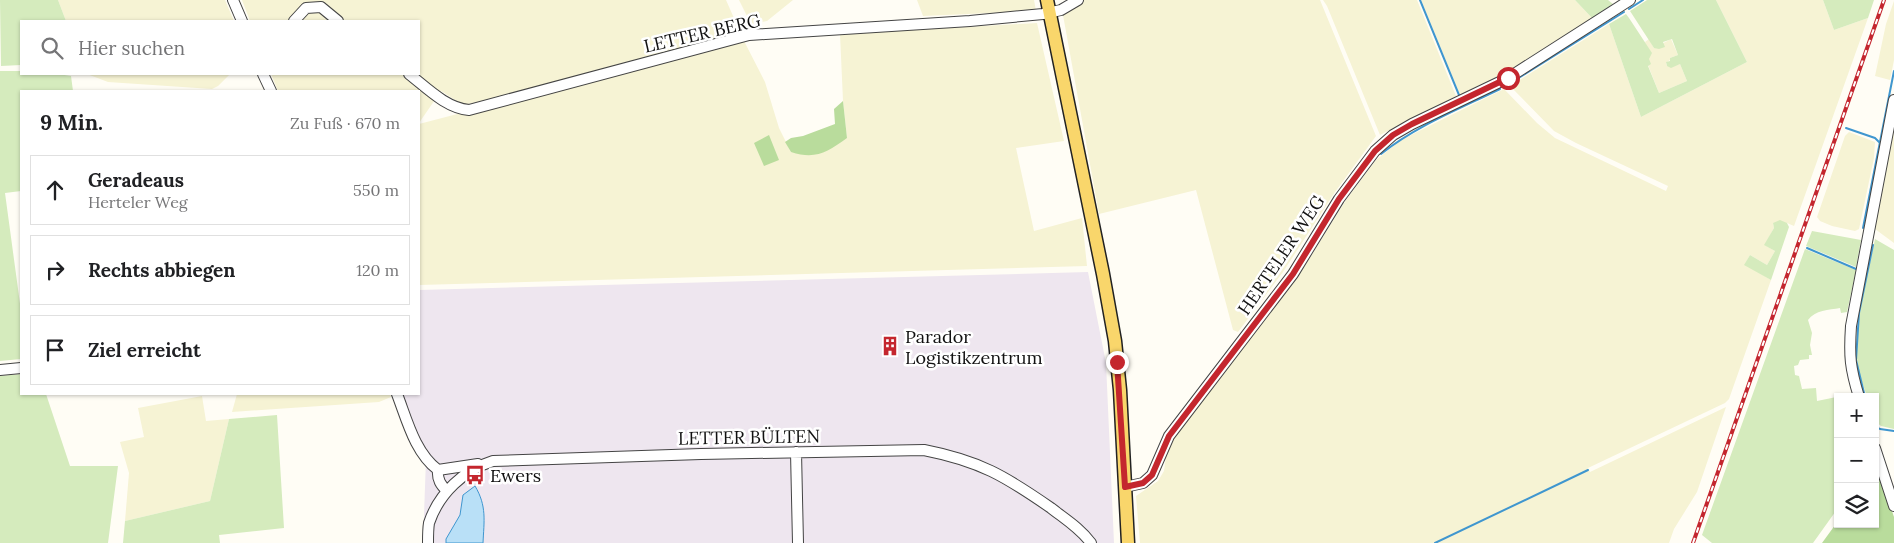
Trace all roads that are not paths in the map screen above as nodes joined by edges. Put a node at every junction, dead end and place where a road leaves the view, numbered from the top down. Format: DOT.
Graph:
graph roads {
  1 [pos="233,0"];
  2 [pos="1078,0"];
  3 [pos="1630,0"];
  4 [pos="1048,6"];
  5 [pos="242,20"];
  6 [pos="295,20"];
  7 [pos="337,20"];
  8 [pos="264,75"];
  9 [pos="410,75"];
  10 [pos="271,90"];
  11 [pos="1894,100"];
  12 [pos="20,368"];
  13 [pos="0,370"];
  14 [pos="1858,393"];
  15 [pos="397,395"];
  16 [pos="796,452"];
  17 [pos="1879,460"];
  18 [pos="486,463"];
  19 [pos="438,470"];
  20 [pos="1125,487"];
  21 [pos="447,492"];
  22 [pos="1894,506"];
  23 [pos="428,543"];
  24 [pos="798,543"];
  25 [pos="1091,543"];
  26 [pos="1128,543"];
  1 -- 5 [label="street"];
  2 -- 4 [label="street, LETTER BERG"];
  3 -- 20 [label="street, HERTELER WEG"];
  4 -- 9 [label="street, LETTER BERG"];
  4 -- 20 [label="main road"];
  6 -- 7 [label="street"];
  8 -- 10 [label="street"];
  11 -- 14 [label="street"];
  12 -- 13 [label="street"];
  15 -- 19 [label="street"];
  16 -- 18 [label="street, LETTER BÜLTEN"];
  16 -- 24 [label="street"];
  16 -- 25 [label="street, LETTER BÜLTEN"];
  17 -- 22 [label="street"];
  18 -- 19 [label="street"];
  18 -- 21 [label="street, LETTER BÜLTEN"];
  19 -- 21 [label="street"];
  20 -- 26 [label="main road"];
  21 -- 23 [label="street, LETTER BÜLTEN"];
}
